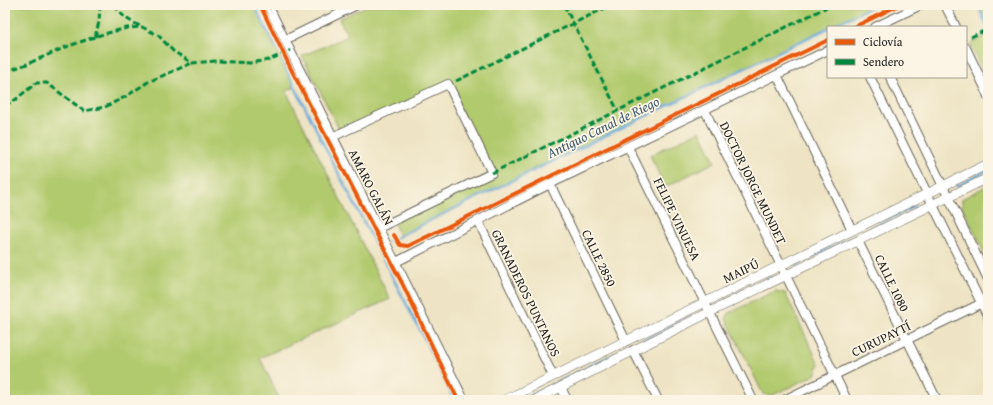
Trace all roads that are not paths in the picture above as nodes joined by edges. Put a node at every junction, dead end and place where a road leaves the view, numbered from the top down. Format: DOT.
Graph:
graph roads {
  1 [pos="268,5"];
  2 [pos="357,5"];
  3 [pos="920,5"];
  4 [pos="945,5"];
  5 [pos="877,26"];
  6 [pos="956,26"];
  7 [pos="285,40"];
  8 [pos="827,50"];
  9 [pos="967,50"];
  10 [pos="777,75"];
  11 [pos="870,78"];
  12 [pos="890,78"];
  13 [pos="988,97"];
  14 [pos="705,110"];
  15 [pos="332,137"];
  16 [pos="628,147"];
  17 [pos="988,164"];
  18 [pos="988,178"];
  19 [pos="550,184"];
  20 [pos="942,186"];
  21 [pos="927,194"];
  22 [pos="948,198"];
  23 [pos="933,204"];
  24 [pos="478,220"];
  25 [pos="379,228"];
  26 [pos="852,230"];
  27 [pos="858,240"];
  28 [pos="396,262"];
  29 [pos="781,266"];
  30 [pos="786,276"];
  31 [pos="988,280"];
  32 [pos="985,302"];
  33 [pos="705,303"];
  34 [pos="710,312"];
  35 [pos="988,317"];
  36 [pos="907,340"];
  37 [pos="626,342"];
  38 [pos="633,350"];
  39 [pos="835,375"];
  40 [pos="553,376"];
  41 [pos="561,387"];
  42 [pos="464,400"];
  43 [pos="505,400"];
  44 [pos="535,400"];
  45 [pos="567,400"];
  46 [pos="658,400"];
  47 [pos="753,400"];
  48 [pos="784,400"];
  49 [pos="847,400"];
  50 [pos="937,400"];
  1 -- 7 [label="street, AMARO GALÁN"];
  2 -- 7 [label="street"];
  3 -- 5 [label="street"];
  4 -- 6 [label="street"];
  7 -- 15 [label="street, AMARO GALÁN"];
  8 -- 10 [label="street"];
  9 -- 13 [label="street"];
  10 -- 14 [label="street"];
  10 -- 26 [label="street"];
  11 -- 21 [label="street"];
  12 -- 20 [label="street"];
  14 -- 16 [label="street"];
  14 -- 29 [label="street, DOCTOR JORGE MUNDET"];
  15 -- 25 [label="street, AMARO GALÁN"];
  15 -- 25 [label="street"];
  16 -- 19 [label="street"];
  16 -- 33 [label="street, FELIPE VINUESA"];
  17 -- 20 [label="street, MAIPÚ"];
  18 -- 22 [label="street, MAIPÚ"];
  19 -- 24 [label="street"];
  19 -- 37 [label="street, CALLE 2850"];
  20 -- 21 [label="street, MAIPÚ"];
  20 -- 22 [label="street"];
  21 -- 23 [label="street"];
  21 -- 26 [label="street, MAIPÚ"];
  22 -- 23 [label="street, MAIPÚ"];
  22 -- 31 [label="street"];
  23 -- 27 [label="street, MAIPÚ"];
  23 -- 32 [label="street"];
  24 -- 28 [label="street"];
  24 -- 40 [label="street, GRANADEROS PUNTANOS"];
  25 -- 28 [label="street, AMARO GALÁN"];
  26 -- 29 [label="street, MAIPÚ"];
  27 -- 30 [label="street, MAIPÚ"];
  27 -- 36 [label="street, CALLE 1080"];
  28 -- 42 [label="street, AMARO GALÁN"];
  29 -- 30 [label="street, DOCTOR JORGE MUNDET"];
  29 -- 33 [label="street, MAIPÚ"];
  30 -- 34 [label="street, MAIPÚ"];
  30 -- 39 [label="street"];
  32 -- 35 [label="street"];
  32 -- 36 [label="street, CURUPAYTÍ"];
  33 -- 34 [label="street, FELIPE VINUESA"];
  33 -- 37 [label="street, MAIPÚ"];
  34 -- 38 [label="street, MAIPÚ"];
  34 -- 47 [label="street"];
  36 -- 39 [label="street, CURUPAYTÍ"];
  36 -- 50 [label="street, CALLE 1080"];
  37 -- 40 [label="street, MAIPÚ"];
  38 -- 41 [label="street, MAIPÚ"];
  38 -- 46 [label="street"];
  39 -- 48 [label="street, CURUPAYTÍ"];
  39 -- 49 [label="street"];
  40 -- 43 [label="street, MAIPÚ"];
  41 -- 44 [label="street, MAIPÚ"];
  41 -- 45 [label="street"];
}
